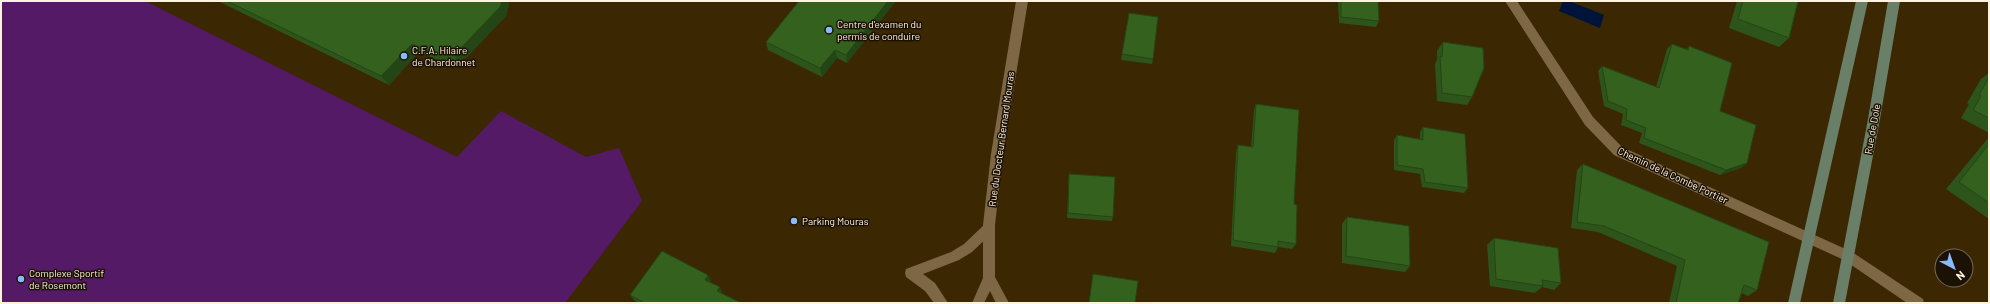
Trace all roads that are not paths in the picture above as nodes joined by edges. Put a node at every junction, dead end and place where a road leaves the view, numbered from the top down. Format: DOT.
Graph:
graph roads {
  1 [pos="1022,1"];
  2 [pos="1511,1"];
  3 [pos="1862,1"];
  4 [pos="1894,1"];
  5 [pos="989,228"];
  6 [pos="1808,237"];
  7 [pos="1848,256"];
  8 [pos="989,278"];
  9 [pos="942,303"];
  10 [pos="978,303"];
  11 [pos="1003,303"];
  12 [pos="1794,303"];
  13 [pos="1839,303"];
  14 [pos="1918,303"];
  1 -- 5 [label="street, Rue du Docteur Bernard Mouras"];
  2 -- 6 [label="street, Chemin de la Combe Portier"];
  3 -- 6 [label="main road"];
  4 -- 7 [label="main road, Rue de Dole"];
  5 -- 8 [label="street, Rue du Docteur Bernard Mouras"];
  5 -- 9 [label="street"];
  6 -- 7 [label="street"];
  6 -- 12 [label="main road"];
  7 -- 13 [label="main road, Rue de Dole"];
  7 -- 14 [label="street"];
  8 -- 10 [label="street, Rue du Docteur Bernard Mouras"];
  8 -- 11 [label="street, Rue du Docteur Bernard Mouras"];
}
